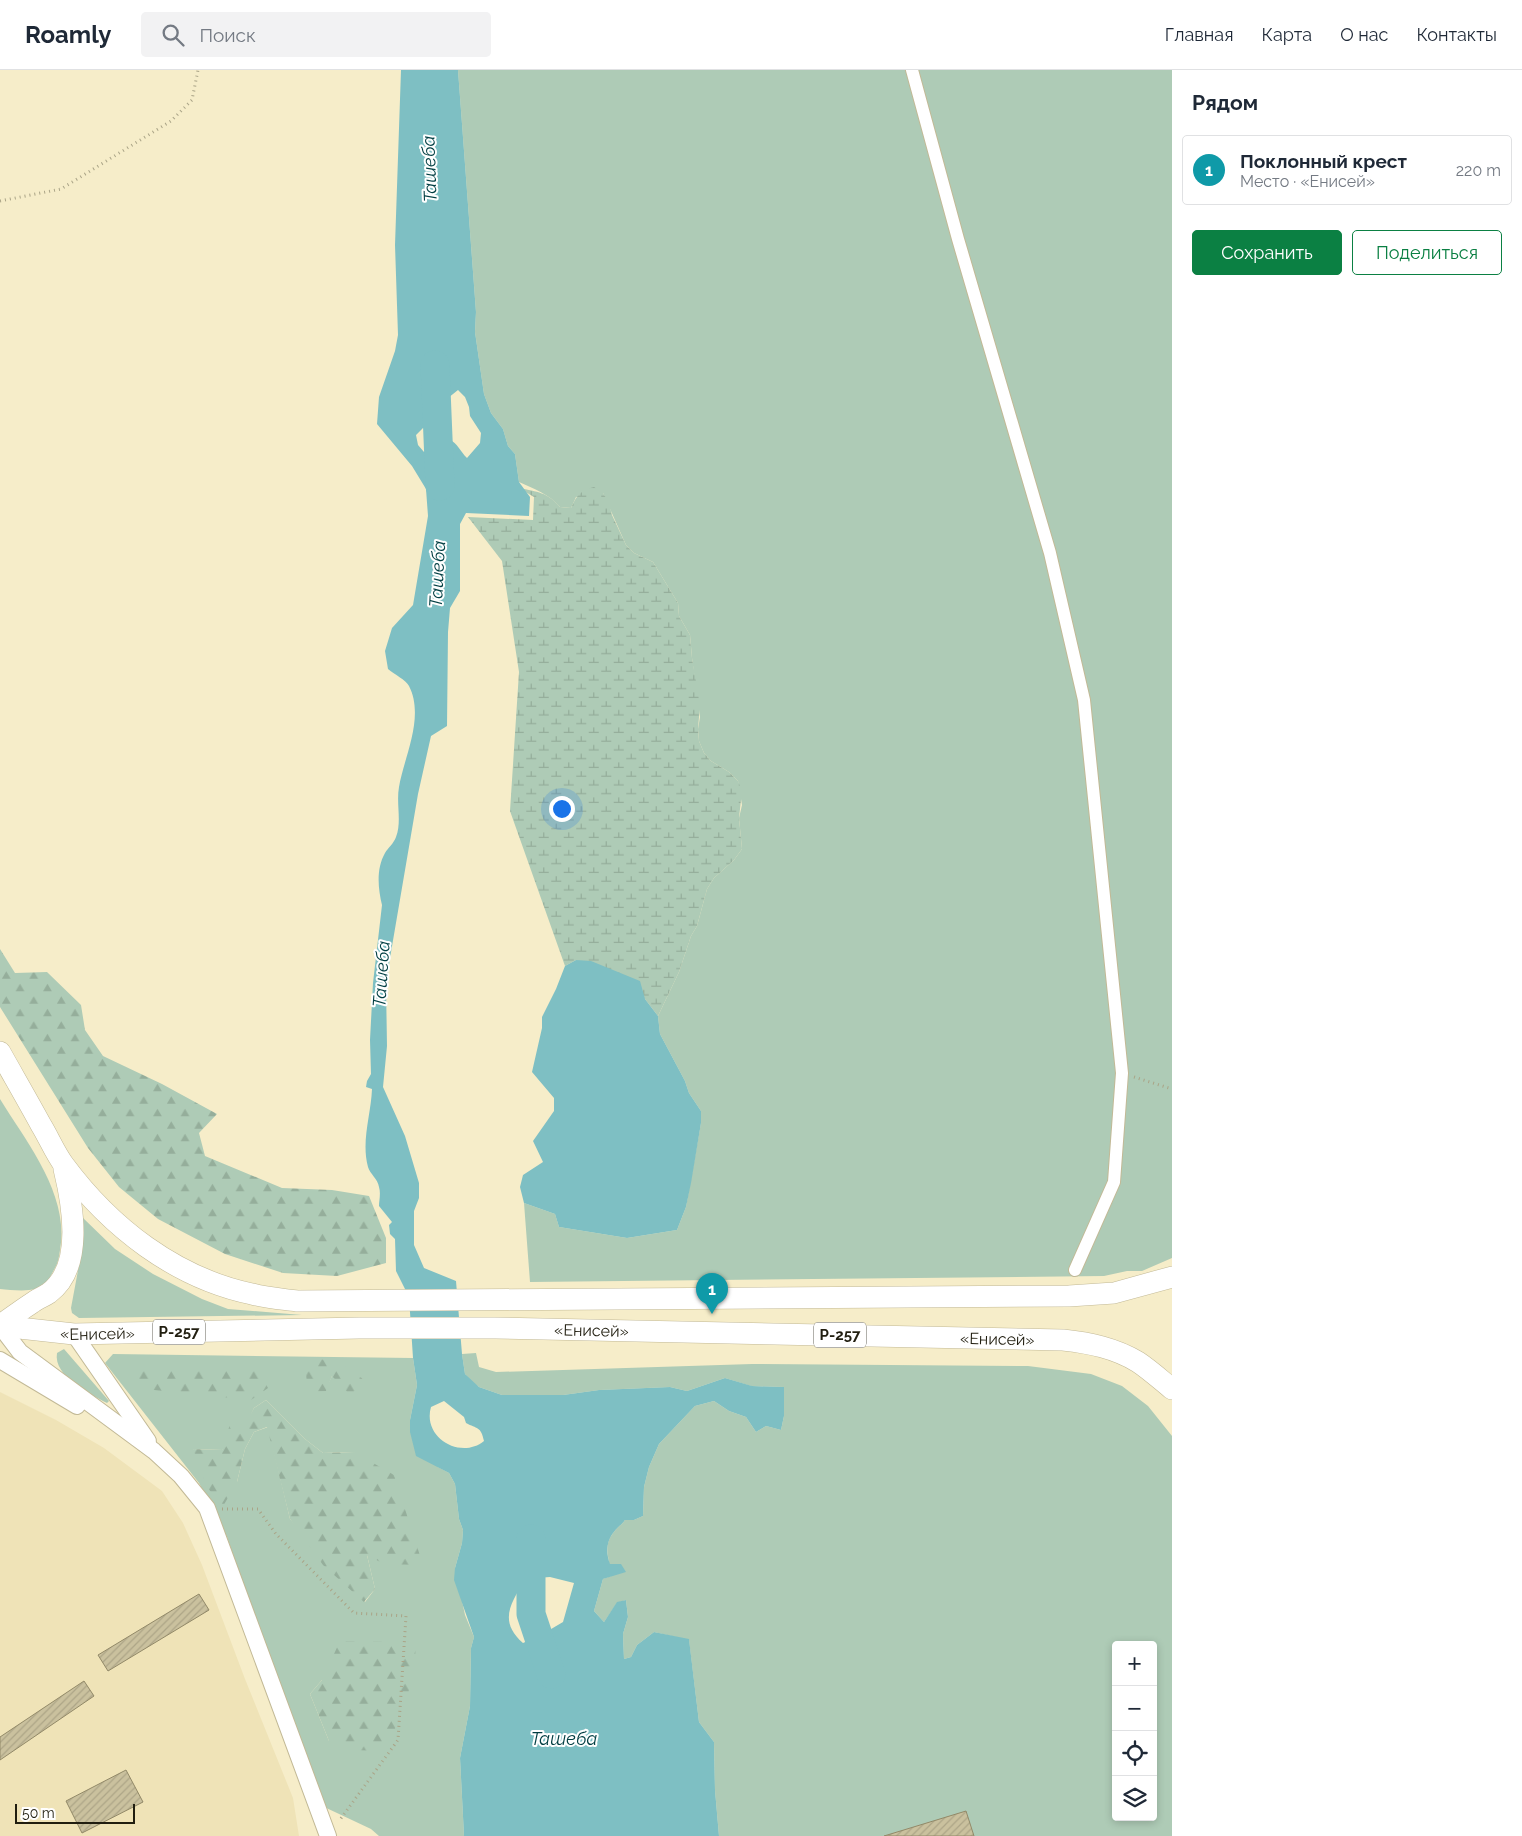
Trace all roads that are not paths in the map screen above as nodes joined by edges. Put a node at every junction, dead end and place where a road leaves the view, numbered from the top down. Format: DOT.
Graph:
graph roads {
  1 [pos="912,70"];
  2 [pos="0,1052"];
  3 [pos="0,1071"];
  4 [pos="29,1103"];
  5 [pos="63,1164"];
  6 [pos="1075,1270"];
  7 [pos="1172,1278"];
  8 [pos="0,1326"];
  9 [pos="74,1334"];
  10 [pos="0,1360"];
  11 [pos="1172,1389"];
  12 [pos="154,1451"];
  13 [pos="332,1831"];
  1 -- 6 [label="street"];
  2 -- 4 [label="highway, «Енисей» / Р-257"];
  3 -- 4 [label="highway, «Енисей» / Р-257"];
  4 -- 5 [label="highway, «Енисей» / Р-257"];
  5 -- 7 [label="highway, «Енисей» / Р-257"];
  5 -- 8 [label="highway, «Енисей» / Р-257"];
  8 -- 9 [label="highway, «Енисей» / Р-257"];
  8 -- 12 [label="street"];
  9 -- 11 [label="highway, «Енисей» / Р-257"];
  9 -- 12 [label="street"];
  10 -- 12 [label="street"];
  12 -- 13 [label="street"];
}
